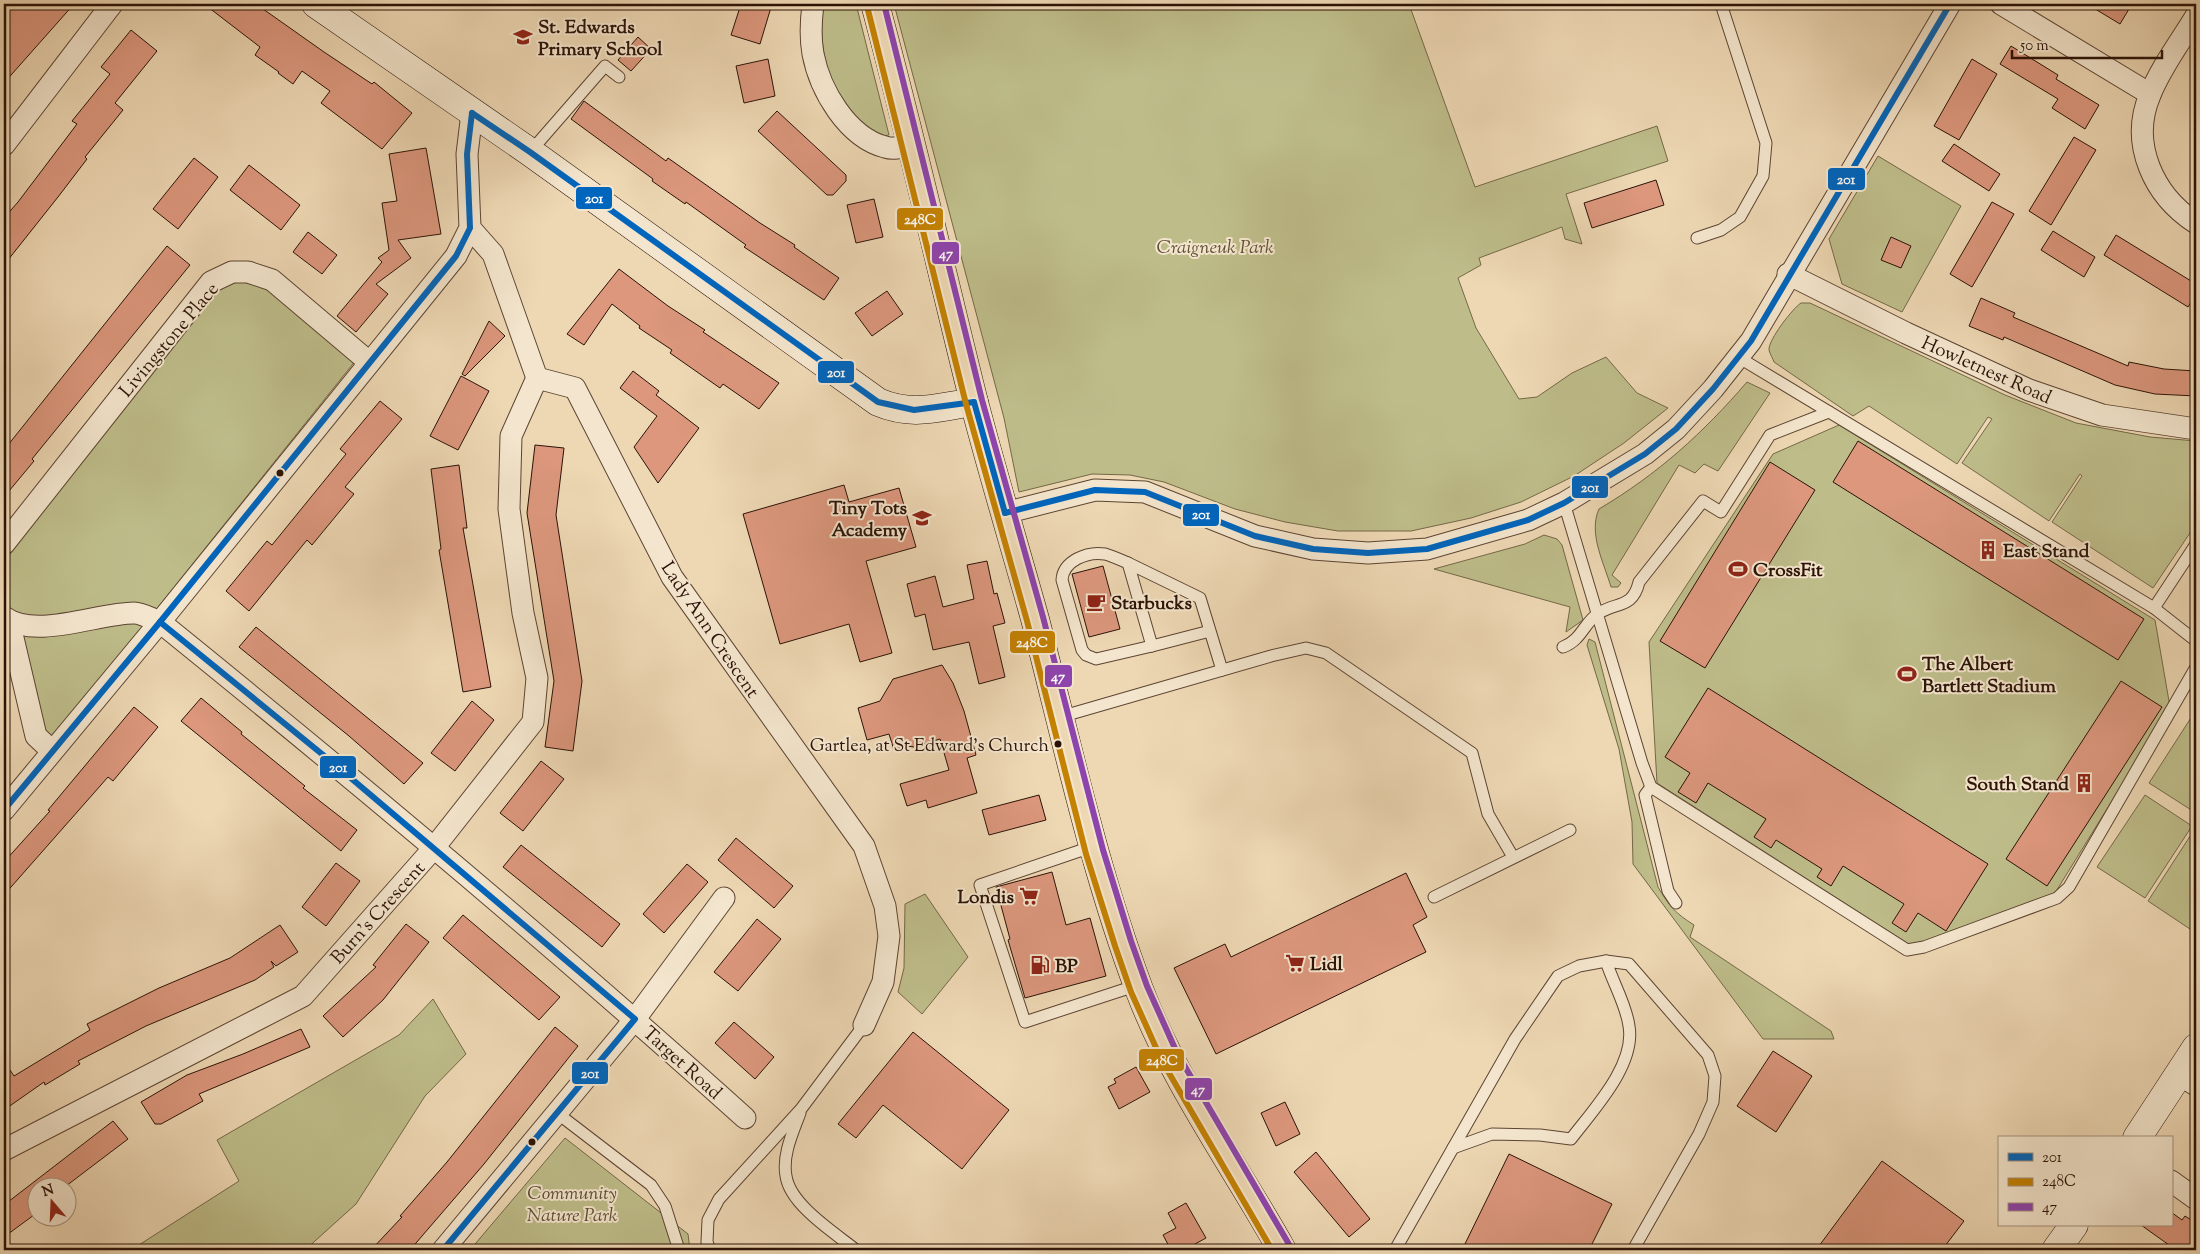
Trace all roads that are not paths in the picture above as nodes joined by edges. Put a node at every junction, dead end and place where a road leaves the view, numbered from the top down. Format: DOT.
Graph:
graph roads {
  1 [pos="112,4"];
  2 [pos="316,4"];
  3 [pos="813,4"];
  4 [pos="875,4"];
  5 [pos="1721,4"];
  6 [pos="1950,4"];
  7 [pos="2001,4"];
  8 [pos="2196,16"];
  9 [pos="619,77"];
  10 [pos="2150,94"];
  11 [pos="472,113"];
  12 [pos="4,145"];
  13 [pos="912,145"];
  14 [pos="530,152"];
  15 [pos="2196,223"];
  16 [pos="470,228"];
  17 [pos="1697,238"];
  18 [pos="1788,274"];
  19 [pos="1738,357"];
  20 [pos="369,362"];
  21 [pos="536,378"];
  22 [pos="974,402"];
  23 [pos="1829,412"];
  24 [pos="2196,429"];
  25 [pos="1564,503"];
  26 [pos="1005,513"];
  27 [pos="4,544"];
  28 [pos="2196,544"];
  29 [pos="1128,563"];
  30 [pos="2154,608"];
  31 [pos="1598,613"];
  32 [pos="6,619"];
  33 [pos="160,622"];
  34 [pos="1210,631"];
  35 [pos="2196,641"];
  36 [pos="1152,646"];
  37 [pos="1563,647"];
  38 [pos="2196,667"];
  39 [pos="1222,670"];
  40 [pos="1060,717"];
  41 [pos="52,751"];
  42 [pos="1651,787"];
  43 [pos="4,810"];
  44 [pos="1570,830"];
  45 [pos="1094,846"];
  46 [pos="434,849"];
  47 [pos="1513,857"];
  48 [pos="1434,897"];
  49 [pos="724,898"];
  50 [pos="1676,903"];
  51 [pos="1606,961"];
  52 [pos="1138,985"];
  53 [pos="635,1019"];
  54 [pos="864,1025"];
  55 [pos="2196,1048"];
  56 [pos="2186,1085"];
  57 [pos="801,1109"];
  58 [pos="557,1113"];
  59 [pos="745,1118"];
  60 [pos="2139,1136"];
  61 [pos="1453,1148"];
  62 [pos="4,1150"];
  63 [pos="2172,1182"];
  64 [pos="2196,1199"];
  65 [pos="2073,1226"];
  66 [pos="443,1250"];
  67 [pos="679,1250"];
  68 [pos="710,1250"];
  69 [pos="856,1250"];
  70 [pos="1282,1250"];
  71 [pos="1395,1250"];
  72 [pos="1633,1250"];
  73 [pos="2056,1250"];
  1 -- 12 [label="street"];
  2 -- 11 [label="street"];
  3 -- 13 [label="street"];
  4 -- 13 [label="main road"];
  5 -- 17 [label="lane"];
  6 -- 18 [label="street"];
  7 -- 10 [label="street"];
  8 -- 10 [label="street"];
  9 -- 14 [label="lane"];
  10 -- 15 [label="street"];
  11 -- 14 [label="street"];
  11 -- 16 [label="street"];
  13 -- 22 [label="main road"];
  14 -- 22 [label="street"];
  16 -- 20 [label="street"];
  16 -- 21 [label="street"];
  18 -- 19 [label="street"];
  18 -- 24 [label="street, Howletnest Road"];
  19 -- 23 [label="lane"];
  19 -- 25 [label="street"];
  20 -- 27 [label="street, Livingstone Place"];
  20 -- 33 [label="street"];
  21 -- 46 [label="street, Burn's Crescent"];
  21 -- 54 [label="street, Lady Ann Crescent"];
  22 -- 26 [label="main road"];
  23 -- 30 [label="lane"];
  23 -- 31 [label="lane"];
  25 -- 26 [label="street"];
  25 -- 31 [label="lane"];
  26 -- 40 [label="main road"];
  28 -- 30 [label="lane"];
  29 -- 34 [label="lane"];
  29 -- 36 [label="lane"];
  29 -- 36 [label="lane"];
  30 -- 35 [label="lane"];
  31 -- 37 [label="lane"];
  31 -- 42 [label="lane"];
  32 -- 33 [label="street, Target Road"];
  32 -- 41 [label="street"];
  33 -- 41 [label="street"];
  33 -- 46 [label="street, Target Road"];
  34 -- 36 [label="lane"];
  34 -- 39 [label="lane"];
  38 -- 42 [label="lane"];
  39 -- 40 [label="lane"];
  39 -- 47 [label="lane"];
  40 -- 45 [label="main road"];
  41 -- 43 [label="street"];
  42 -- 50 [label="lane"];
  44 -- 47 [label="lane"];
  45 -- 52 [label="main road"];
  45 -- 52 [label="lane"];
  46 -- 53 [label="street, Target Road"];
  46 -- 62 [label="street, Burn's Crescent"];
  47 -- 48 [label="lane"];
  49 -- 53 [label="street"];
  51 -- 61 [label="lane"];
  51 -- 61 [label="lane"];
  51 -- 72 [label="lane"];
  52 -- 70 [label="main road"];
  53 -- 58 [label="street"];
  53 -- 59 [label="street, Target Road"];
  54 -- 57 [label="lane"];
  55 -- 56 [label="street"];
  56 -- 60 [label="street"];
  57 -- 68 [label="lane"];
  57 -- 69 [label="lane"];
  58 -- 66 [label="street"];
  58 -- 67 [label="lane"];
  61 -- 71 [label="lane"];
  63 -- 64 [label="street"];
  65 -- 73 [label="street"];
}
